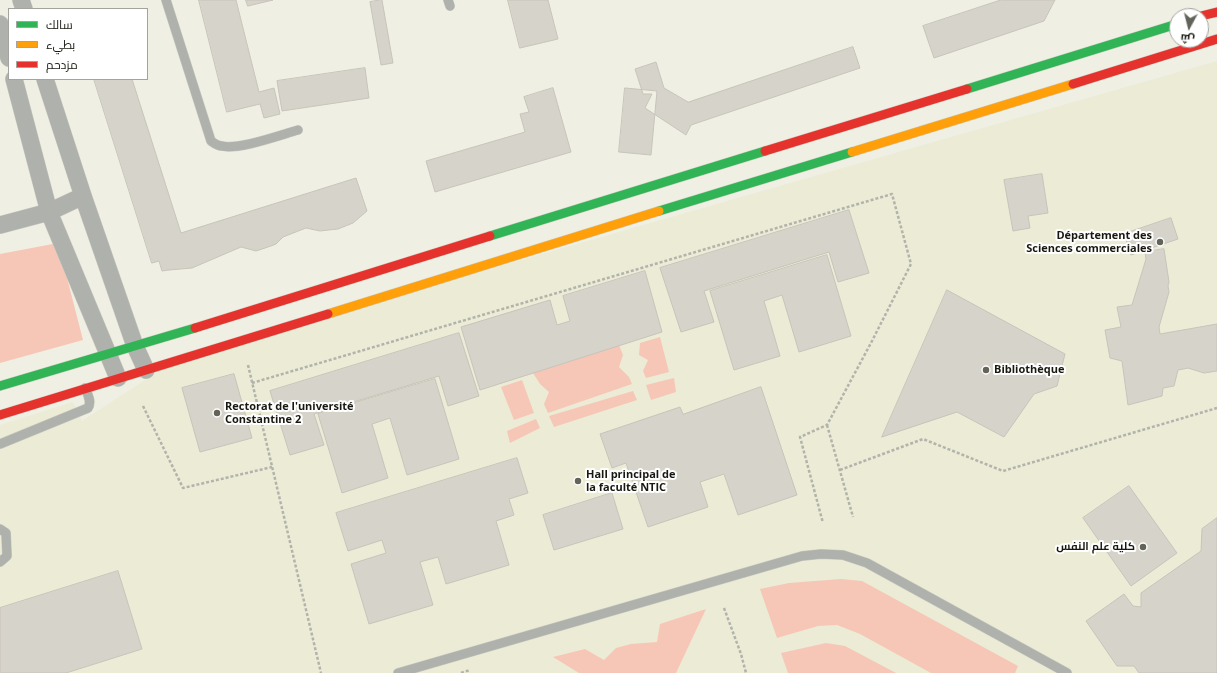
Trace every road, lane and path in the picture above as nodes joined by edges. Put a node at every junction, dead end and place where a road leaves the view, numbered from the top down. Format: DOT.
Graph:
graph roads {
  1 [pos="166,0"];
  2 [pos="0,24"];
  3 [pos="1169,26"];
  4 [pos="1217,40"];
  5 [pos="8,54"];
  6 [pos="14,80"];
  7 [pos="45,80"];
  8 [pos="298,130"];
  9 [pos="83,196"];
  10 [pos="49,212"];
  11 [pos="0,225"];
  12 [pos="135,346"];
  13 [pos="107,354"];
  14 [pos="248,365"];
  15 [pos="146,370"];
  16 [pos="118,378"];
  17 [pos="252,383"];
  18 [pos="0,386"];
  19 [pos="85,388"];
  20 [pos="143,406"];
  21 [pos="1217,408"];
  22 [pos="0,415"];
  23 [pos="827,425"];
  24 [pos="0,444"];
  25 [pos="272,467"];
  26 [pos="840,470"];
  27 [pos="854,517"];
  28 [pos="823,523"];
  29 [pos="0,529"];
  30 [pos="0,562"];
  31 [pos="724,608"];
  32 [pos="321,673"];
  33 [pos="398,673"];
  34 [pos="746,673"];
  35 [pos="1067,673"];
  1 -- 8 [label="lane"];
  2 -- 5 [label="street"];
  3 -- 12 [label="main road"];
  4 -- 15 [label="main road"];
  6 -- 10 [label="street"];
  7 -- 9 [label="street"];
  9 -- 10 [label="street"];
  9 -- 12 [label="street"];
  10 -- 11 [label="street"];
  10 -- 13 [label="street"];
  12 -- 13 [label="main road"];
  12 -- 15 [label="street"];
  13 -- 16 [label="street"];
  13 -- 18 [label="main road"];
  14 -- 17 [label="path"];
  15 -- 16 [label="main road"];
  16 -- 19 [label="main road"];
  17 -- 23 [label="path"];
  17 -- 25 [label="path"];
  19 -- 22 [label="main road"];
  19 -- 24 [label="lane"];
  20 -- 25 [label="path"];
  21 -- 26 [label="path"];
  23 -- 26 [label="path"];
  23 -- 28 [label="path"];
  25 -- 32 [label="path"];
  26 -- 27 [label="path"];
  29 -- 30 [label="lane"];
  31 -- 34 [label="path"];
  33 -- 35 [label="lane"];
}
